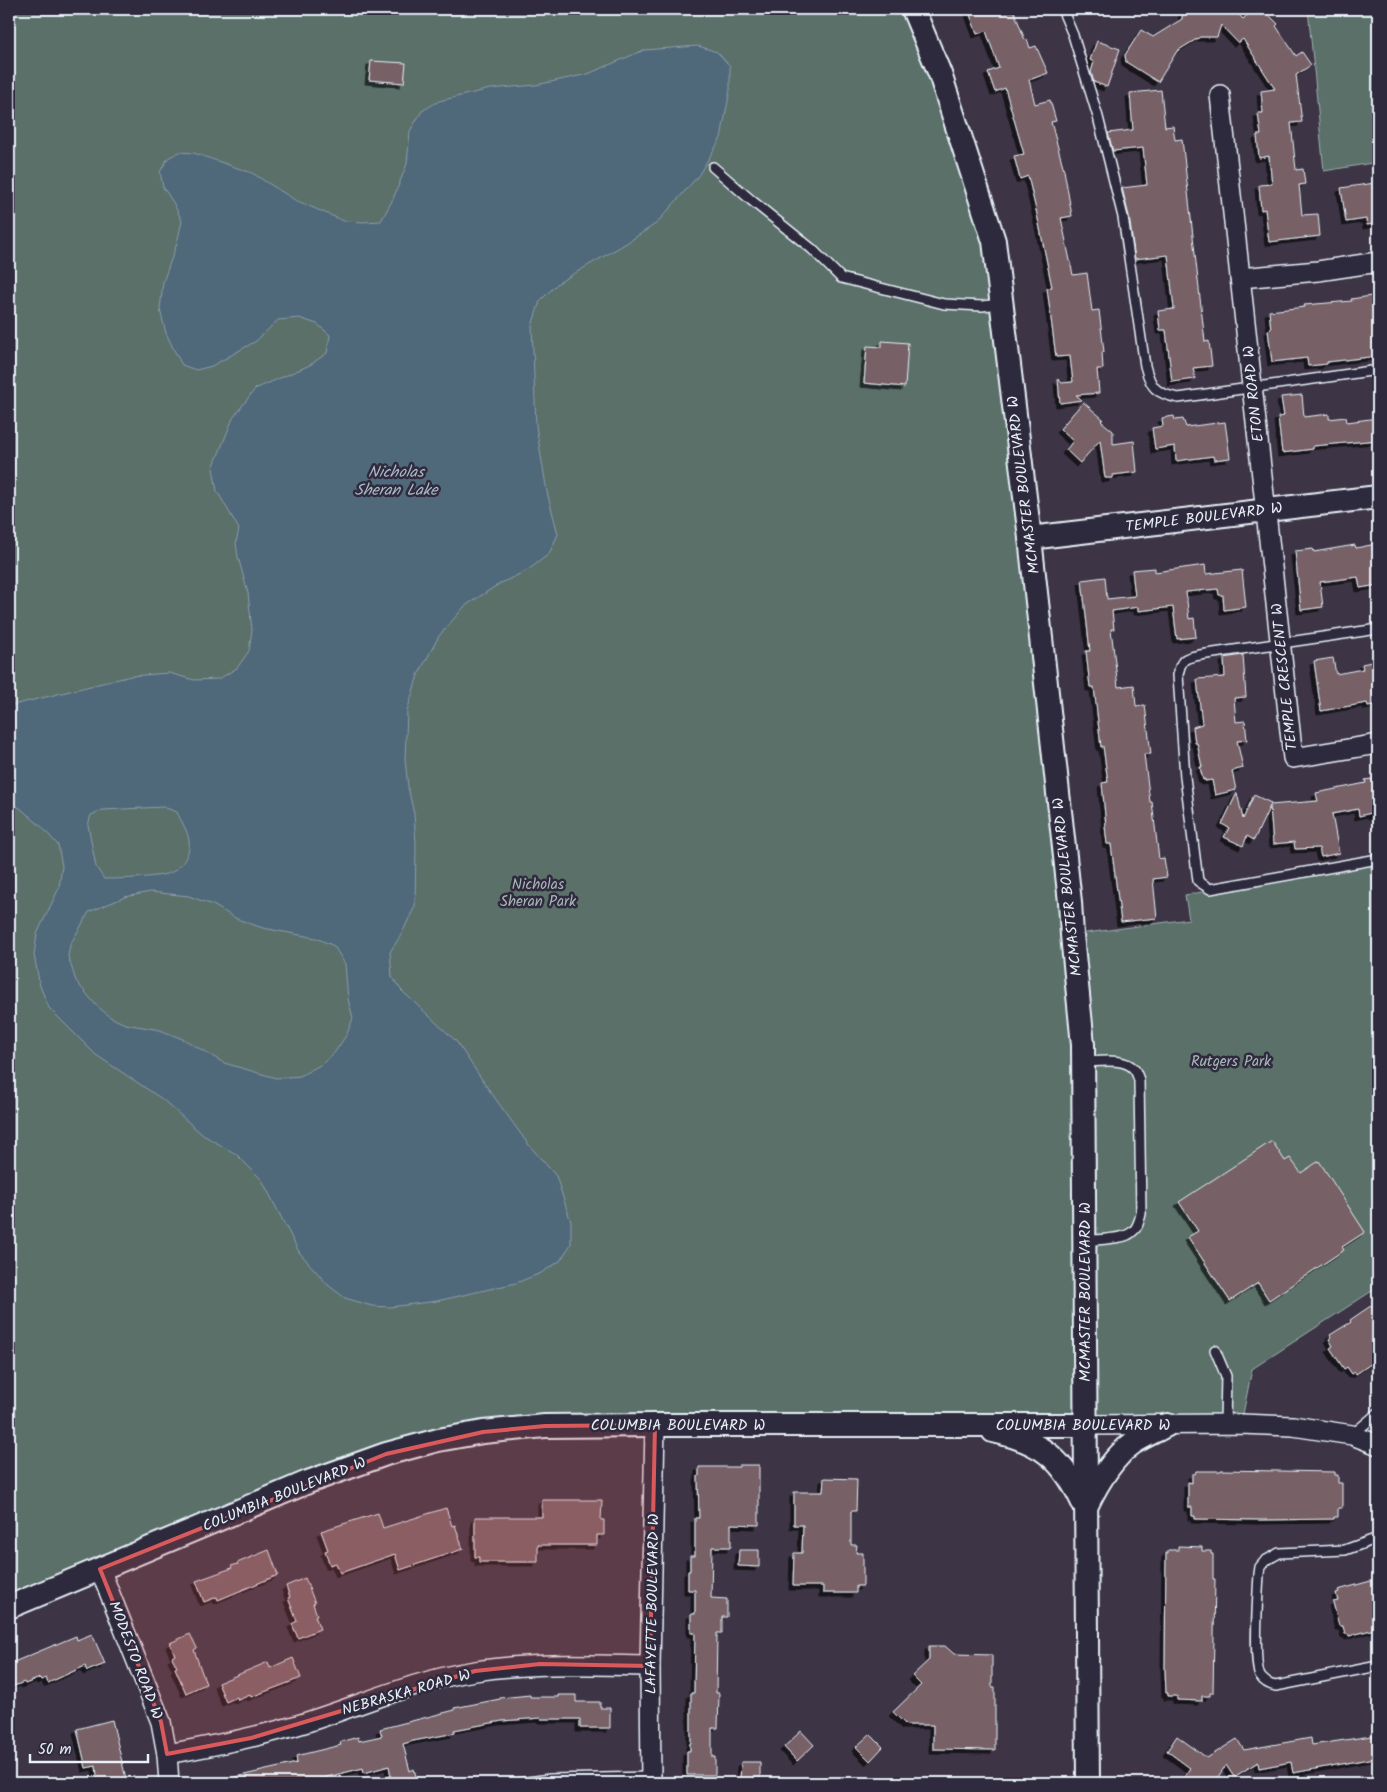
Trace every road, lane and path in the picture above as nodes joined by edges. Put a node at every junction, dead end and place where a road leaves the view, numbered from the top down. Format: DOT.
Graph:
graph roads {
  1 [pos="913,9"];
  2 [pos="1066,9"];
  3 [pos="1220,95"];
  4 [pos="713,167"];
  5 [pos="1378,262"];
  6 [pos="1240,278"];
  7 [pos="1002,303"];
  8 [pos="1378,370"];
  9 [pos="1252,388"];
  10 [pos="1378,497"];
  11 [pos="1265,510"];
  12 [pos="1030,538"];
  13 [pos="1378,629"];
  14 [pos="1281,644"];
  15 [pos="1378,744"];
  16 [pos="1378,860"];
  17 [pos="1084,1062"];
  18 [pos="1085,1241"];
  19 [pos="1215,1350"];
  20 [pos="1378,1413"];
  21 [pos="655,1424"];
  22 [pos="1225,1424"];
  23 [pos="966,1425"];
  24 [pos="1085,1425"];
  25 [pos="1168,1425"];
  26 [pos="1352,1434"];
  27 [pos="1378,1444"];
  28 [pos="1086,1508"];
  29 [pos="1378,1538"];
  30 [pos="100,1569"];
  31 [pos="9,1607"];
  32 [pos="650,1666"];
  33 [pos="1378,1666"];
  34 [pos="167,1754"];
  35 [pos="651,1780"];
  36 [pos="170,1783"];
  37 [pos="520,1783"];
  38 [pos="1088,1783"];
  1 -- 7 [label="street, MCMASTER BOULEVARD W"];
  2 -- 9 [label="lane"];
  3 -- 6 [label="street, ETON ROAD W"];
  4 -- 7 [label="lane"];
  5 -- 6 [label="street"];
  6 -- 9 [label="street, ETON ROAD W"];
  7 -- 12 [label="street, MCMASTER BOULEVARD W"];
  8 -- 9 [label="lane"];
  9 -- 11 [label="street, ETON ROAD W"];
  10 -- 11 [label="street, TEMPLE BOULEVARD W"];
  11 -- 12 [label="street, TEMPLE BOULEVARD W"];
  11 -- 14 [label="street, TEMPLE CRESCENT W"];
  12 -- 17 [label="street, MCMASTER BOULEVARD W"];
  13 -- 14 [label="lane"];
  14 -- 15 [label="street, TEMPLE CRESCENT W"];
  14 -- 16 [label="lane"];
  17 -- 18 [label="street, MCMASTER BOULEVARD W"];
  17 -- 18 [label="lane"];
  18 -- 24 [label="street, MCMASTER BOULEVARD W"];
  19 -- 22 [label="lane"];
  20 -- 26 [label="lane"];
  21 -- 23 [label="street, COLUMBIA BOULEVARD W"];
  21 -- 30 [label="street, COLUMBIA BOULEVARD W"];
  21 -- 32 [label="street, LAFAYETTE BOULEVARD W"];
  22 -- 25 [label="street, COLUMBIA BOULEVARD W"];
  22 -- 26 [label="street, COLUMBIA BOULEVARD W"];
  23 -- 24 [label="street, COLUMBIA BOULEVARD W"];
  23 -- 28 [label="street"];
  24 -- 25 [label="street, COLUMBIA BOULEVARD W"];
  24 -- 28 [label="street, MCMASTER BOULEVARD W"];
  25 -- 28 [label="street"];
  26 -- 27 [label="street, COLUMBIA BOULEVARD W"];
  28 -- 38 [label="street, MCMASTER BOULEVARD W"];
  29 -- 33 [label="lane"];
  30 -- 31 [label="street, COLUMBIA BOULEVARD W"];
  30 -- 34 [label="street, MODESTO ROAD W"];
  32 -- 34 [label="street, NEBRASKA ROAD W"];
  32 -- 35 [label="street, LAFAYETTE BOULEVARD W"];
  34 -- 36 [label="street, MODESTO ROAD W"];
  35 -- 37 [label="lane"];
}
